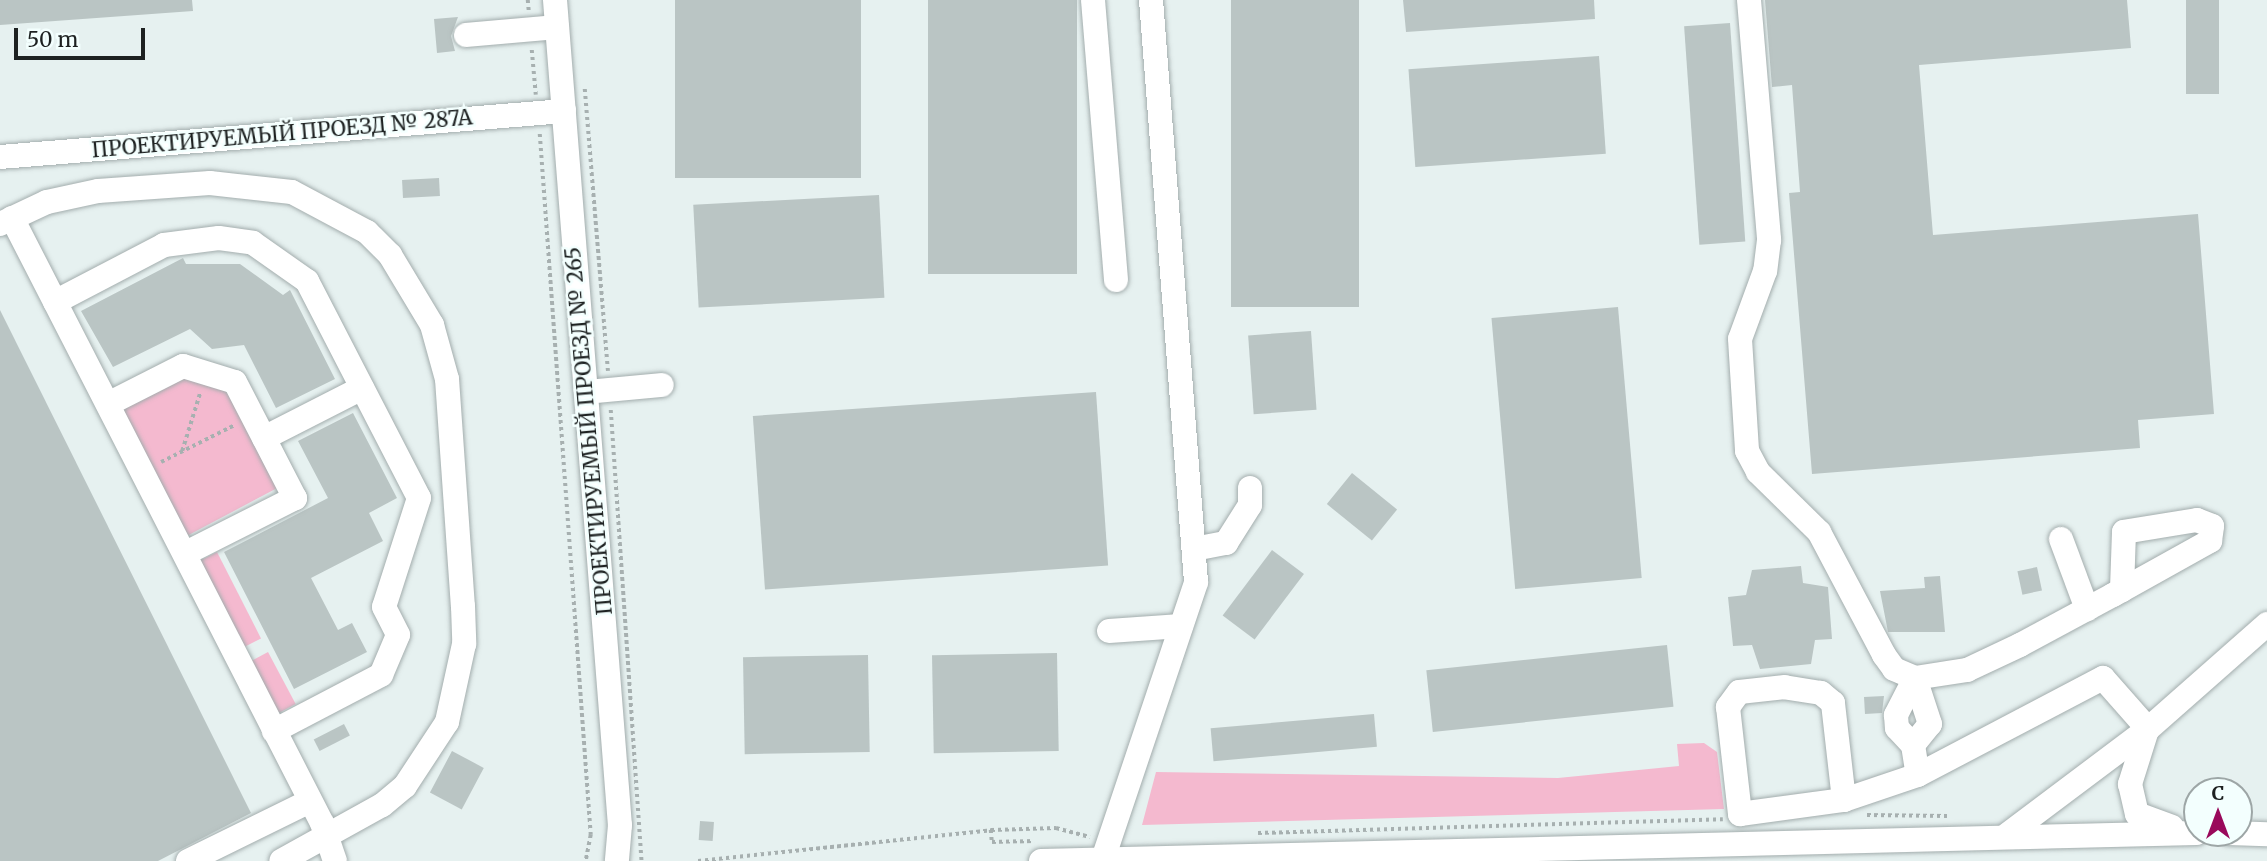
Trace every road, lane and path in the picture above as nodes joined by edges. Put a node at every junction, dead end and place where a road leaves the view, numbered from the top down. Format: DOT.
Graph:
graph roads {
  1 [pos="555,0"];
  2 [pos="1093,0"];
  3 [pos="1151,0"];
  4 [pos="1749,0"];
  5 [pos="557,27"];
  6 [pos="466,35"];
  7 [pos="584,83"];
  8 [pos="564,111"];
  9 [pos="540,132"];
  10 [pos="0,157"];
  11 [pos="6,220"];
  12 [pos="1116,281"];
  13 [pos="55,302"];
  14 [pos="206,373"];
  15 [pos="662,386"];
  16 [pos="362,388"];
  17 [pos="598,391"];
  18 [pos="108,404"];
  19 [pos="252,416"];
  20 [pos="264,438"];
  21 [pos="182,451"];
  22 [pos="143,471"];
  23 [pos="1250,488"];
  24 [pos="2061,539"];
  25 [pos="1194,549"];
  26 [pos="186,553"];
  27 [pos="2122,590"];
  28 [pos="2087,609"];
  29 [pos="2267,624"];
  30 [pos="1179,635"];
  31 [pos="1109,638"];
  32 [pos="1915,678"];
  33 [pos="2148,729"];
  34 [pos="274,731"];
  35 [pos="1913,745"];
  36 [pos="1918,775"];
  37 [pos="310,801"];
  38 [pos="1850,808"];
  39 [pos="1736,816"];
  40 [pos="1954,817"];
  41 [pos="1046,829"];
  42 [pos="2183,829"];
  43 [pos="991,830"];
  44 [pos="2183,832"];
  45 [pos="1252,833"];
  46 [pos="2008,834"];
  47 [pos="1099,849"];
  48 [pos="332,850"];
  49 [pos="1556,852"];
  50 [pos="188,861"];
  51 [pos="281,861"];
  52 [pos="586,861"];
  53 [pos="617,861"];
  54 [pos="642,861"];
  55 [pos="698,861"];
  56 [pos="1041,861"];
  57 [pos="1681,861"];
  1 -- 5 [label="street, ПРОЕКТИРУЕМЫЙ ПРОЕЗД № 265"];
  2 -- 12 [label="street"];
  3 -- 25 [label="street"];
  4 -- 32 [label="street"];
  5 -- 6 [label="street"];
  5 -- 8 [label="street, ПРОЕКТИРУЕМЫЙ ПРОЕЗД № 265"];
  7 -- 17 [label="path"];
  8 -- 10 [label="street, ПРОЕКТИРУЕМЫЙ ПРОЕЗД № 287А"];
  8 -- 17 [label="street, ПРОЕКТИРУЕМЫЙ ПРОЕЗД № 265"];
  9 -- 52 [label="path"];
  11 -- 13 [label="street"];
  11 -- 48 [label="street"];
  13 -- 16 [label="street"];
  13 -- 18 [label="street"];
  14 -- 18 [label="street"];
  14 -- 19 [label="street"];
  14 -- 21 [label="path"];
  15 -- 17 [label="street"];
  16 -- 20 [label="street"];
  16 -- 34 [label="street"];
  17 -- 53 [label="street, ПРОЕКТИРУЕМЫЙ ПРОЕЗД № 265"];
  17 -- 54 [label="path"];
  18 -- 22 [label="street"];
  19 -- 20 [label="street"];
  19 -- 21 [label="path"];
  20 -- 26 [label="street"];
  21 -- 22 [label="path"];
  22 -- 26 [label="street"];
  23 -- 25 [label="street"];
  24 -- 28 [label="street"];
  25 -- 30 [label="street"];
  26 -- 34 [label="street"];
  27 -- 28 [label="street"];
  28 -- 32 [label="street"];
  29 -- 33 [label="street"];
  30 -- 31 [label="street"];
  30 -- 47 [label="street"];
  32 -- 35 [label="street"];
  32 -- 35 [label="street"];
  33 -- 36 [label="street"];
  33 -- 42 [label="street"];
  33 -- 46 [label="street"];
  34 -- 37 [label="street"];
  35 -- 36 [label="street"];
  36 -- 38 [label="street"];
  37 -- 48 [label="street"];
  37 -- 50 [label="street"];
  38 -- 39 [label="street"];
  38 -- 39 [label="street"];
  38 -- 40 [label="path"];
  39 -- 45 [label="path"];
  41 -- 43 [label="path"];
  41 -- 43 [label="path"];
  41 -- 47 [label="path"];
  43 -- 55 [label="path"];
  44 -- 46 [label="street"];
  46 -- 49 [label="street"];
  47 -- 49 [label="street"];
  47 -- 56 [label="street"];
  48 -- 51 [label="street"];
  49 -- 57 [label="street"];
}
